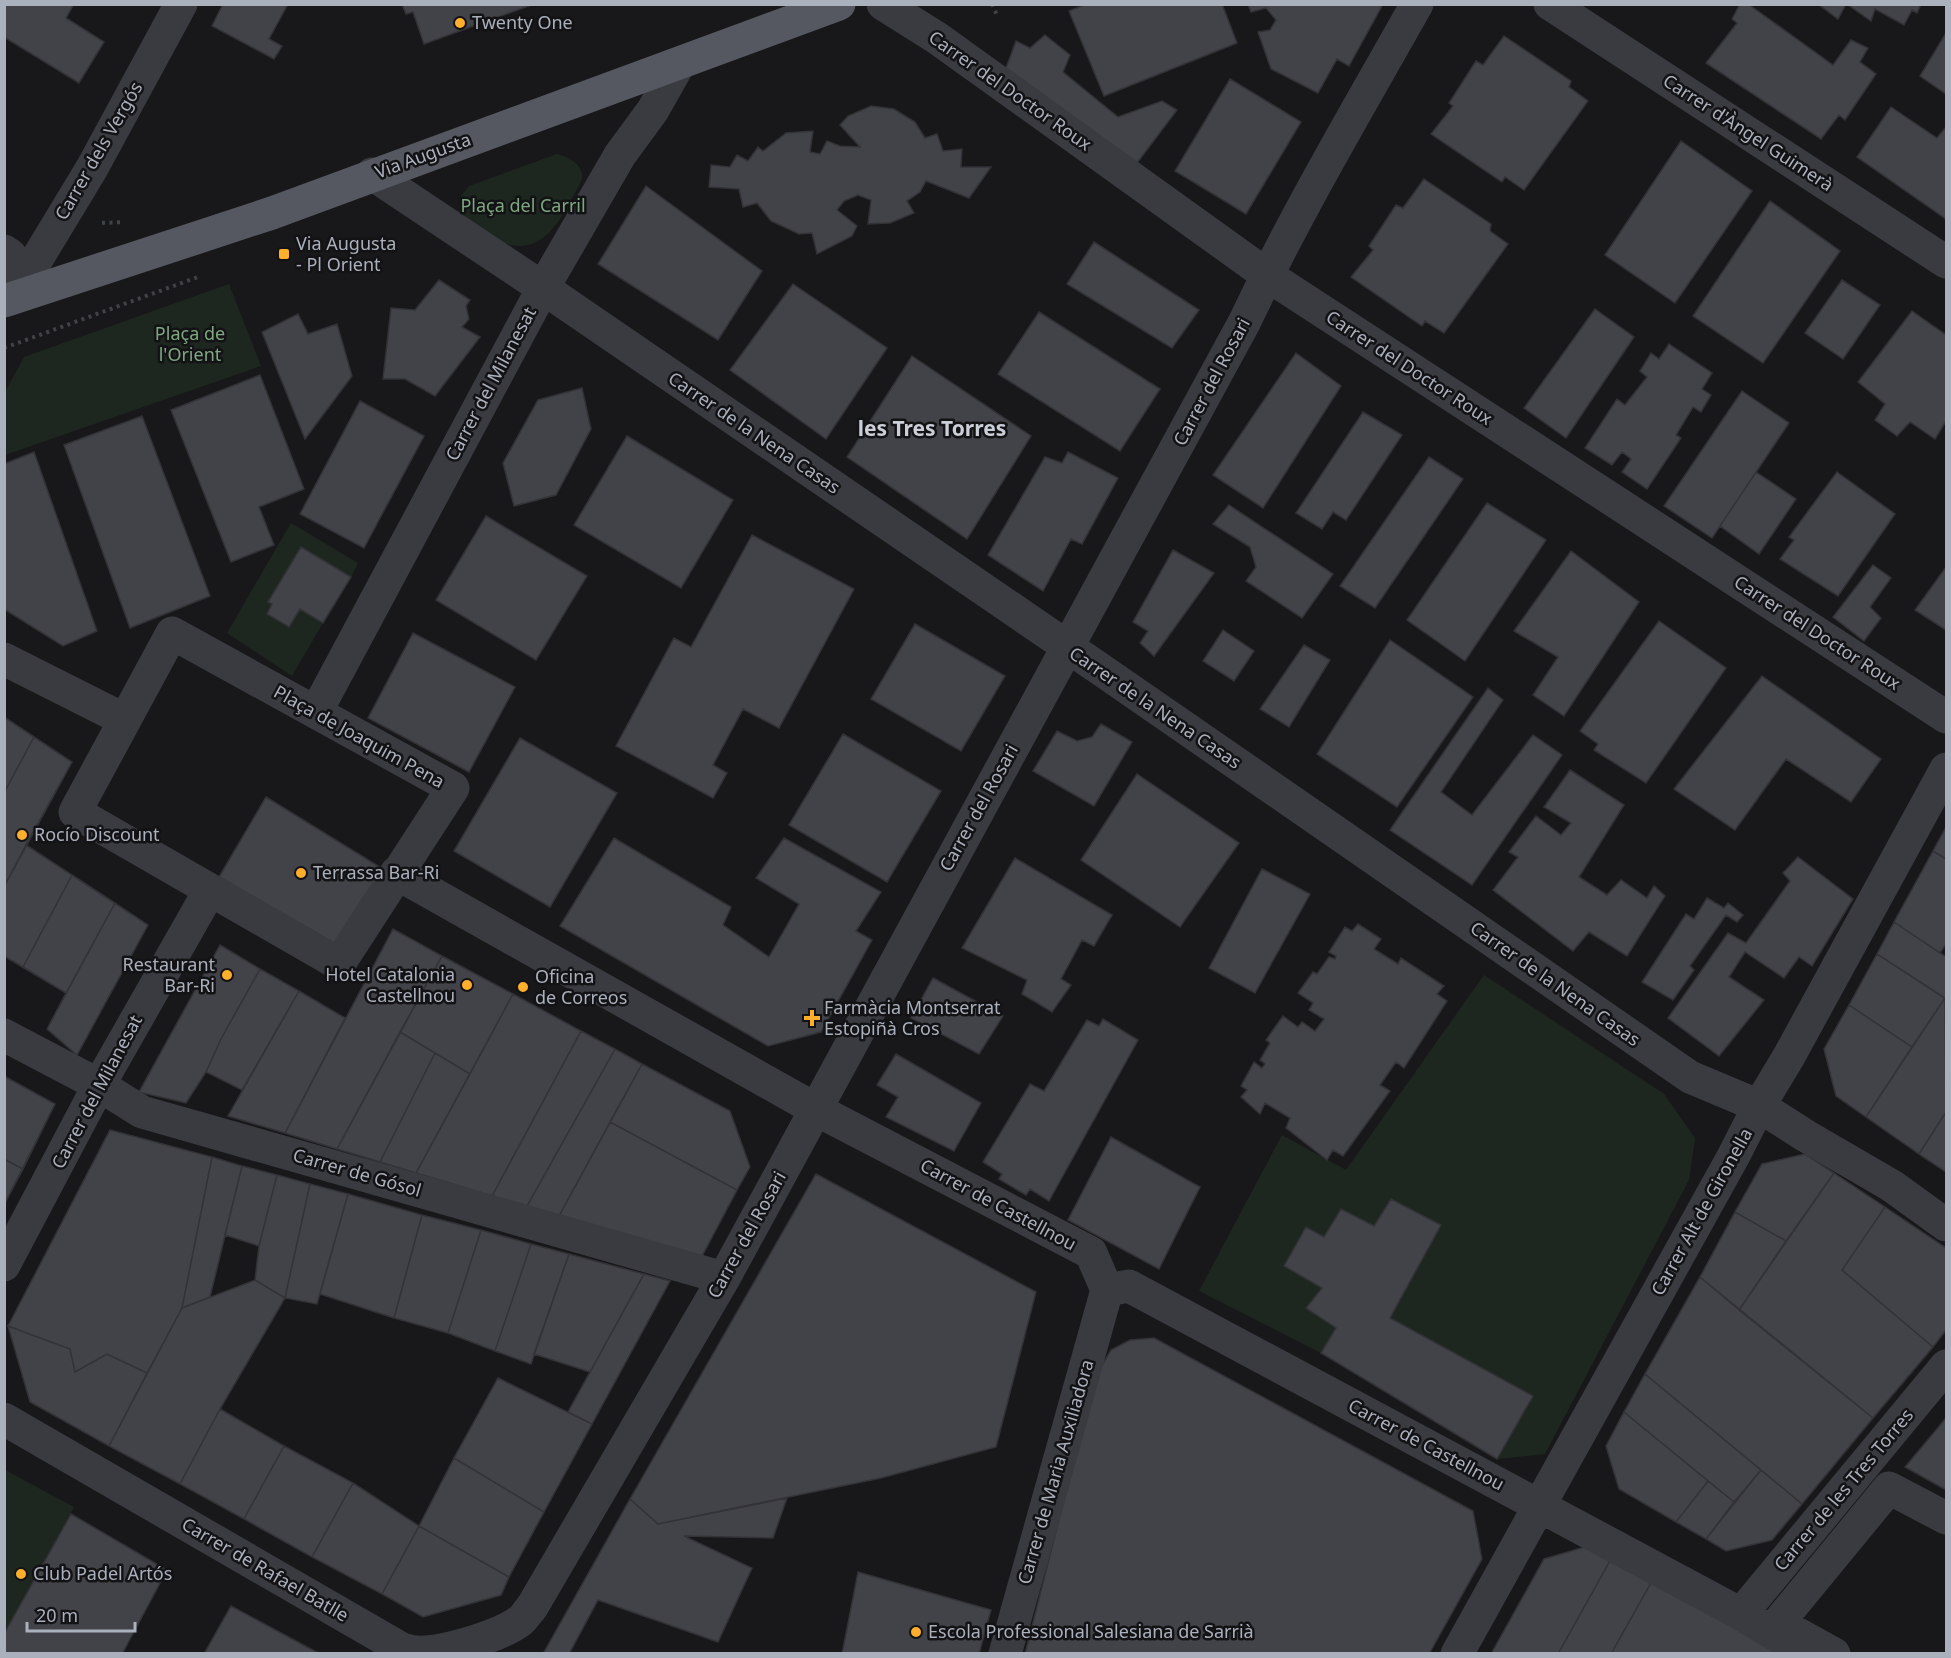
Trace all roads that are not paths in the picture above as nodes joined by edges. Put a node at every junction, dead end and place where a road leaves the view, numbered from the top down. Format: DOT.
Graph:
graph roads {
  1 [pos="181,4"];
  2 [pos="839,4"];
  3 [pos="883,4"];
  4 [pos="1417,4"];
  5 [pos="1550,4"];
  6 [pos="779,16"];
  7 [pos="679,64"];
  8 [pos="372,174"];
  9 [pos="4,252"];
  10 [pos="1947,262"];
  11 [pos="1267,275"];
  12 [pos="543,288"];
  13 [pos="8,305"];
  14 [pos="1069,649"];
  15 [pos="4,659"];
  16 [pos="316,712"];
  17 [pos="1947,717"];
  18 [pos="125,720"];
  19 [pos="1947,769"];
  20 [pos="396,873"];
  21 [pos="210,890"];
  22 [pos="4,1035"];
  23 [pos="99,1084"];
  24 [pos="1759,1106"];
  25 [pos="815,1109"];
  26 [pos="1947,1225"];
  27 [pos="4,1265"];
  28 [pos="724,1278"];
  29 [pos="1107,1290"];
  30 [pos="1947,1366"];
  31 [pos="4,1419"];
  32 [pos="1538,1506"];
  33 [pos="1947,1518"];
  34 [pos="532,1606"];
  35 [pos="1741,1614"];
  36 [pos="1005,1653"];
  37 [pos="1457,1653"];
  38 [pos="1808,1653"];
  39 [pos="1834,1653"];
  1 -- 13 [label="street, Carrer dels Vergós"];
  2 -- 6 [label="main road, Via Augusta"];
  3 -- 11 [label="street, Carrer del Doctor Roux"];
  4 -- 11 [label="street, Carrer del Rosari"];
  5 -- 10 [label="street, Carrer d'Àngel Guimerà"];
  6 -- 7 [label="main road, Via Augusta"];
  7 -- 8 [label="main road, Via Augusta"];
  7 -- 12 [label="street, Carrer del Milanesat"];
  8 -- 12 [label="street, Carrer de la Nena Casas"];
  8 -- 13 [label="main road, Via Augusta"];
  9 -- 13 [label="street"];
  11 -- 14 [label="street, Carrer del Rosari"];
  11 -- 17 [label="street, Carrer del Doctor Roux"];
  12 -- 14 [label="street, Carrer de la Nena Casas"];
  12 -- 16 [label="street, Carrer del Milanesat"];
  14 -- 24 [label="street, Carrer de la Nena Casas"];
  14 -- 25 [label="street, Carrer del Rosari"];
  15 -- 18 [label="street"];
  16 -- 18 [label="street, Plaça de Joaquim Pena"];
  16 -- 20 [label="street, Plaça de Joaquim Pena"];
  18 -- 21 [label="street, Plaça de Joaquim Pena"];
  19 -- 24 [label="street, Carrer Alt de Gironella"];
  20 -- 21 [label="street, Plaça de Joaquim Pena"];
  20 -- 25 [label="street, Carrer de Castellnou"];
  21 -- 23 [label="street, Carrer del Milanesat"];
  22 -- 23 [label="street, Carrer de Gósol"];
  23 -- 27 [label="street, Carrer del Milanesat"];
  23 -- 28 [label="street, Carrer de Gósol"];
  24 -- 26 [label="street, Carrer de la Nena Casas"];
  24 -- 32 [label="street, Carrer Alt de Gironella"];
  25 -- 28 [label="street, Carrer del Rosari"];
  25 -- 29 [label="street, Carrer de Castellnou"];
  28 -- 34 [label="street, Carrer del Rosari"];
  29 -- 32 [label="street, Carrer de Castellnou"];
  29 -- 36 [label="street, Carrer de Maria Auxiliadora"];
  30 -- 35 [label="street, Carrer de les Tres Torres"];
  31 -- 34 [label="street, Carrer de Rafael Batlle"];
  32 -- 35 [label="street, Carrer de Castellnou"];
  32 -- 37 [label="street, Carrer Alt de Gironella"];
  33 -- 39 [label="street"];
  35 -- 38 [label="street, Carrer de Castellnou"];
}
